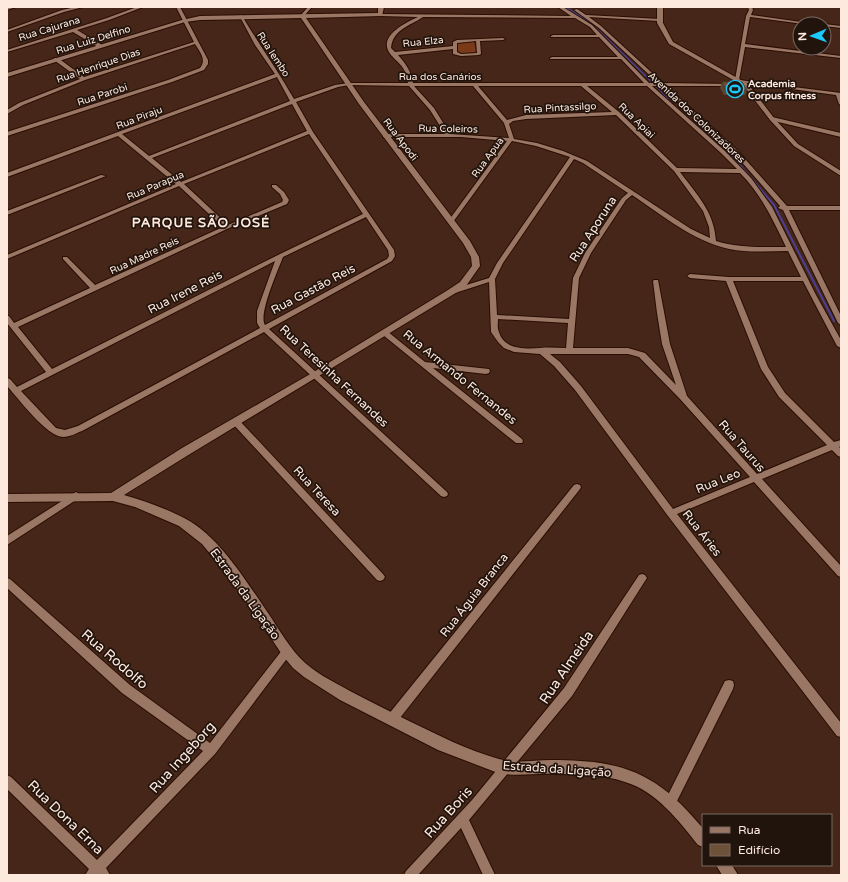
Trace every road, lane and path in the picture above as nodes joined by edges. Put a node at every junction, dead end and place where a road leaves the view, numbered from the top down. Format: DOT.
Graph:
graph roads {
  1 [pos="14,7"];
  2 [pos="81,7"];
  3 [pos="142,7"];
  4 [pos="185,7"];
  5 [pos="310,7"];
  6 [pos="381,7"];
  7 [pos="560,7"];
  8 [pos="570,7"];
  9 [pos="660,7"];
  10 [pos="750,7"];
  11 [pos="178,8"];
  12 [pos="7,9"];
  13 [pos="57,9"];
  14 [pos="63,12"];
  15 [pos="380,15"];
  16 [pos="240,16"];
  17 [pos="302,16"];
  18 [pos="423,16"];
  19 [pos="586,16"];
  20 [pos="748,16"];
  21 [pos="576,17"];
  22 [pos="184,20"];
  23 [pos="660,20"];
  24 [pos="792,21"];
  25 [pos="73,30"];
  26 [pos="7,31"];
  27 [pos="553,36"];
  28 [pos="601,36"];
  29 [pos="503,39"];
  30 [pos="478,40"];
  31 [pos="197,42"];
  32 [pos="743,45"];
  33 [pos="100,46"];
  34 [pos="455,47"];
  35 [pos="7,51"];
  36 [pos="393,54"];
  37 [pos="841,57"];
  38 [pos="552,58"];
  39 [pos="622,58"];
  40 [pos="56,59"];
  41 [pos="7,75"];
  42 [pos="278,75"];
  43 [pos="83,79"];
  44 [pos="738,80"];
  45 [pos="349,84"];
  46 [pos="583,84"];
  47 [pos="650,84"];
  48 [pos="661,84"];
  49 [pos="411,85"];
  50 [pos="475,85"];
  51 [pos="746,85"];
  52 [pos="840,94"];
  53 [pos="293,102"];
  54 [pos="21,104"];
  55 [pos="841,104"];
  56 [pos="7,109"];
  57 [pos="7,112"];
  58 [pos="617,113"];
  59 [pos="772,119"];
  60 [pos="506,122"];
  61 [pos="310,132"];
  62 [pos="7,134"];
  63 [pos="119,134"];
  64 [pos="841,135"];
  65 [pos="385,136"];
  66 [pos="449,136"];
  67 [pos="512,138"];
  68 [pos="573,156"];
  69 [pos="147,158"];
  70 [pos="676,170"];
  71 [pos="741,171"];
  72 [pos="841,174"];
  73 [pos="7,175"];
  74 [pos="102,176"];
  75 [pos="180,184"];
  76 [pos="274,186"];
  77 [pos="631,193"];
  78 [pos="772,208"];
  79 [pos="783,208"];
  80 [pos="841,208"];
  81 [pos="7,213"];
  82 [pos="366,215"];
  83 [pos="451,220"];
  84 [pos="227,228"];
  85 [pos="713,242"];
  86 [pos="790,249"];
  87 [pos="280,256"];
  88 [pos="7,257"];
  89 [pos="65,258"];
  90 [pos="797,259"];
  91 [pos="809,259"];
  92 [pos="690,276"];
  93 [pos="492,279"];
  94 [pos="729,279"];
  95 [pos="805,279"];
  96 [pos="656,281"];
  97 [pos="95,289"];
  98 [pos="451,292"];
  99 [pos="495,317"];
  100 [pos="7,318"];
  101 [pos="571,321"];
  102 [pos="841,323"];
  103 [pos="13,326"];
  104 [pos="264,328"];
  105 [pos="385,333"];
  106 [pos="841,346"];
  107 [pos="541,350"];
  108 [pos="569,351"];
  109 [pos="424,364"];
  110 [pos="486,371"];
  111 [pos="50,372"];
  112 [pos="315,375"];
  113 [pos="7,381"];
  114 [pos="15,391"];
  115 [pos="683,397"];
  116 [pos="235,421"];
  117 [pos="519,441"];
  118 [pos="837,444"];
  119 [pos="841,454"];
  120 [pos="756,479"];
  121 [pos="577,487"];
  122 [pos="444,494"];
  123 [pos="76,496"];
  124 [pos="113,497"];
  125 [pos="7,498"];
  126 [pos="671,513"];
  127 [pos="7,541"];
  128 [pos="841,573"];
  129 [pos="380,577"];
  130 [pos="642,578"];
  131 [pos="7,582"];
  132 [pos="287,652"];
  133 [pos="729,685"];
  134 [pos="392,719"];
  135 [pos="841,732"];
  136 [pos="211,750"];
  137 [pos="507,768"];
  138 [pos="7,782"];
  139 [pos="670,803"];
  140 [pos="463,819"];
  141 [pos="702,839"];
  142 [pos="724,866"];
  143 [pos="97,872"];
  144 [pos="410,875"];
  145 [pos="489,875"];
  146 [pos="731,875"];
  1 -- 12 [label="street"];
  2 -- 14 [label="street"];
  3 -- 25 [label="street, Rua Cajurana"];
  4 -- 11 [label="street"];
  5 -- 17 [label="street"];
  6 -- 15 [label="street"];
  7 -- 21 [label="street, Avenida dos Colonizadores"];
  8 -- 19 [label="street, Avenida dos Colonizadores"];
  9 -- 23 [label="street"];
  10 -- 20 [label="street"];
  11 -- 22 [label="street"];
  13 -- 14 [label="street"];
  14 -- 26 [label="street"];
  15 -- 17 [label="street, Rua Luiz Delfino"];
  15 -- 18 [label="street"];
  16 -- 17 [label="street, Rua Luiz Delfino"];
  16 -- 22 [label="street, Rua Luiz Delfino"];
  16 -- 42 [label="street, Rua Iembo"];
  17 -- 45 [label="street, Rua Apodi"];
  18 -- 21 [label="street"];
  18 -- 36 [label="street"];
  19 -- 23 [label="street"];
  19 -- 48 [label="street, Avenida dos Colonizadores"];
  20 -- 24 [label="street"];
  20 -- 32 [label="street"];
  21 -- 28 [label="street, Avenida dos Colonizadores"];
  22 -- 31 [label="street"];
  22 -- 33 [label="street, Rua Luiz Delfino"];
  23 -- 44 [label="street"];
  25 -- 33 [label="street"];
  25 -- 35 [label="street, Rua Cajurana"];
  27 -- 28 [label="street"];
  28 -- 39 [label="street, Avenida dos Colonizadores"];
  29 -- 30 [label="street, Rua Elza"];
  30 -- 34 [label="street, Rua Elza"];
  30 -- 34 [label="street, Rua Elza"];
  31 -- 43 [label="street, Rua Henrique Dias"];
  31 -- 62 [label="street, Rua Parobi"];
  32 -- 37 [label="street"];
  32 -- 44 [label="street"];
  33 -- 40 [label="street, Rua Luiz Delfino"];
  34 -- 36 [label="street, Rua Elza"];
  36 -- 49 [label="street"];
  38 -- 39 [label="street"];
  39 -- 47 [label="street, Avenida dos Colonizadores"];
  40 -- 41 [label="street, Rua Luiz Delfino"];
  40 -- 43 [label="street"];
  42 -- 53 [label="street, Rua Iembo"];
  42 -- 63 [label="street, Rua Piraju"];
  43 -- 54 [label="street, Rua Henrique Dias"];
  44 -- 51 [label="street"];
  44 -- 52 [label="street"];
  45 -- 49 [label="street, Rua dos Canários"];
  45 -- 53 [label="street, Rua dos Canários"];
  45 -- 65 [label="street, Rua Apodi"];
  46 -- 47 [label="street, Rua dos Canários"];
  46 -- 50 [label="street, Rua dos Canários"];
  46 -- 58 [label="street, Rua Apiai"];
  47 -- 48 [label="street, Rua dos Canários"];
  47 -- 71 [label="street, Avenida dos Colonizadores"];
  48 -- 51 [label="street, Rua dos Canários"];
  48 -- 79 [label="street, Avenida dos Colonizadores"];
  49 -- 50 [label="street, Rua dos Canários"];
  49 -- 66 [label="street"];
  50 -- 60 [label="street, Rua Apua"];
  51 -- 59 [label="street"];
  52 -- 55 [label="street"];
  53 -- 61 [label="street, Rua Gastão Reis"];
  53 -- 69 [label="street, Rua dos Canários"];
  54 -- 56 [label="street"];
  54 -- 57 [label="street, Rua Henrique Dias"];
  58 -- 60 [label="street, Rua Pintassilgo"];
  58 -- 70 [label="street, Rua Apiai"];
  59 -- 64 [label="street"];
  59 -- 72 [label="street"];
  60 -- 67 [label="street, Rua Apua"];
  61 -- 75 [label="street, Rua Parapua"];
  61 -- 82 [label="street, Rua Gastão Reis"];
  63 -- 69 [label="street"];
  63 -- 73 [label="street, Rua Piraju"];
  65 -- 66 [label="street, Rua Coleiros"];
  65 -- 83 [label="street, Rua Apodi"];
  66 -- 67 [label="street, Rua Coleiros"];
  67 -- 68 [label="street, Rua Aporuna"];
  67 -- 83 [label="street, Rua Apua"];
  68 -- 77 [label="street, Rua Aporuna"];
  68 -- 93 [label="street"];
  69 -- 75 [label="street"];
  70 -- 71 [label="street"];
  70 -- 85 [label="street, Rua Apiai"];
  71 -- 78 [label="street, Avenida dos Colonizadores"];
  74 -- 81 [label="street"];
  75 -- 84 [label="street"];
  75 -- 88 [label="street, Rua Parapua"];
  76 -- 84 [label="street, Rua Madre Reis"];
  77 -- 85 [label="street, Rua Aporuna"];
  77 -- 101 [label="street, Rua Aporuna"];
  78 -- 79 [label="street"];
  78 -- 86 [label="street, Avenida dos Colonizadores"];
  79 -- 80 [label="street"];
  79 -- 91 [label="street, Avenida dos Colonizadores"];
  82 -- 87 [label="street, Rua Irene Reis"];
  82 -- 104 [label="street, Rua Gastão Reis"];
  83 -- 98 [label="street, Rua Apodi"];
  84 -- 97 [label="street, Rua Madre Reis"];
  85 -- 86 [label="street, Rua Aporuna"];
  86 -- 90 [label="street, Avenida dos Colonizadores"];
  87 -- 104 [label="street, Rua Teresinha Fernandes"];
  87 -- 111 [label="street, Rua Irene Reis"];
  89 -- 97 [label="street"];
  90 -- 91 [label="street"];
  90 -- 95 [label="street, Avenida dos Colonizadores"];
  91 -- 102 [label="street, Avenida dos Colonizadores"];
  92 -- 94 [label="street"];
  93 -- 98 [label="street"];
  93 -- 99 [label="street"];
  94 -- 95 [label="street"];
  94 -- 118 [label="street"];
  95 -- 106 [label="street, Avenida dos Colonizadores"];
  96 -- 115 [label="street"];
  97 -- 103 [label="street, Rua Madre Reis"];
  98 -- 105 [label="street"];
  99 -- 101 [label="street"];
  99 -- 107 [label="street"];
  100 -- 103 [label="street"];
  101 -- 108 [label="street"];
  103 -- 111 [label="street"];
  104 -- 112 [label="street, Rua Teresinha Fernandes"];
  104 -- 114 [label="street, Rua Gastão Reis"];
  105 -- 109 [label="street, Rua Armando Fernandes"];
  105 -- 112 [label="street"];
  107 -- 108 [label="street"];
  107 -- 126 [label="street, Rua Áries"];
  108 -- 115 [label="street, Rua Taurus"];
  109 -- 110 [label="street"];
  109 -- 117 [label="street, Rua Armando Fernandes"];
  111 -- 114 [label="street, Rua Irene Reis"];
  112 -- 116 [label="street"];
  112 -- 122 [label="street, Rua Teresinha Fernandes"];
  113 -- 114 [label="street"];
  115 -- 120 [label="street, Rua Taurus"];
  116 -- 124 [label="street"];
  116 -- 129 [label="street, Rua Teresa"];
  118 -- 119 [label="street"];
  118 -- 120 [label="street, Rua Leo"];
  120 -- 126 [label="street, Rua Leo"];
  120 -- 128 [label="street, Rua Taurus"];
  121 -- 134 [label="street, Rua Águia Branca"];
  123 -- 124 [label="street, Estrada da Ligação"];
  123 -- 125 [label="street, Estrada da Ligação"];
  123 -- 127 [label="street"];
  124 -- 132 [label="street, Estrada da Ligação"];
  126 -- 135 [label="street, Rua Áries"];
  130 -- 137 [label="street, Rua Almeida"];
  131 -- 136 [label="street, Rua Rodolfo"];
  132 -- 134 [label="street, Estrada da Ligação"];
  132 -- 136 [label="street, Rua Ingeborg"];
  133 -- 139 [label="street"];
  134 -- 137 [label="street, Estrada da Ligação"];
  136 -- 143 [label="street, Rua Ingeborg"];
  137 -- 139 [label="street, Estrada da Ligação"];
  137 -- 140 [label="street, Rua Boris"];
  138 -- 143 [label="street, Rua Dona Erna"];
  139 -- 141 [label="street, Estrada da Ligação"];
  140 -- 144 [label="street, Rua Boris"];
  140 -- 145 [label="street"];
  142 -- 146 [label="street"];
}
